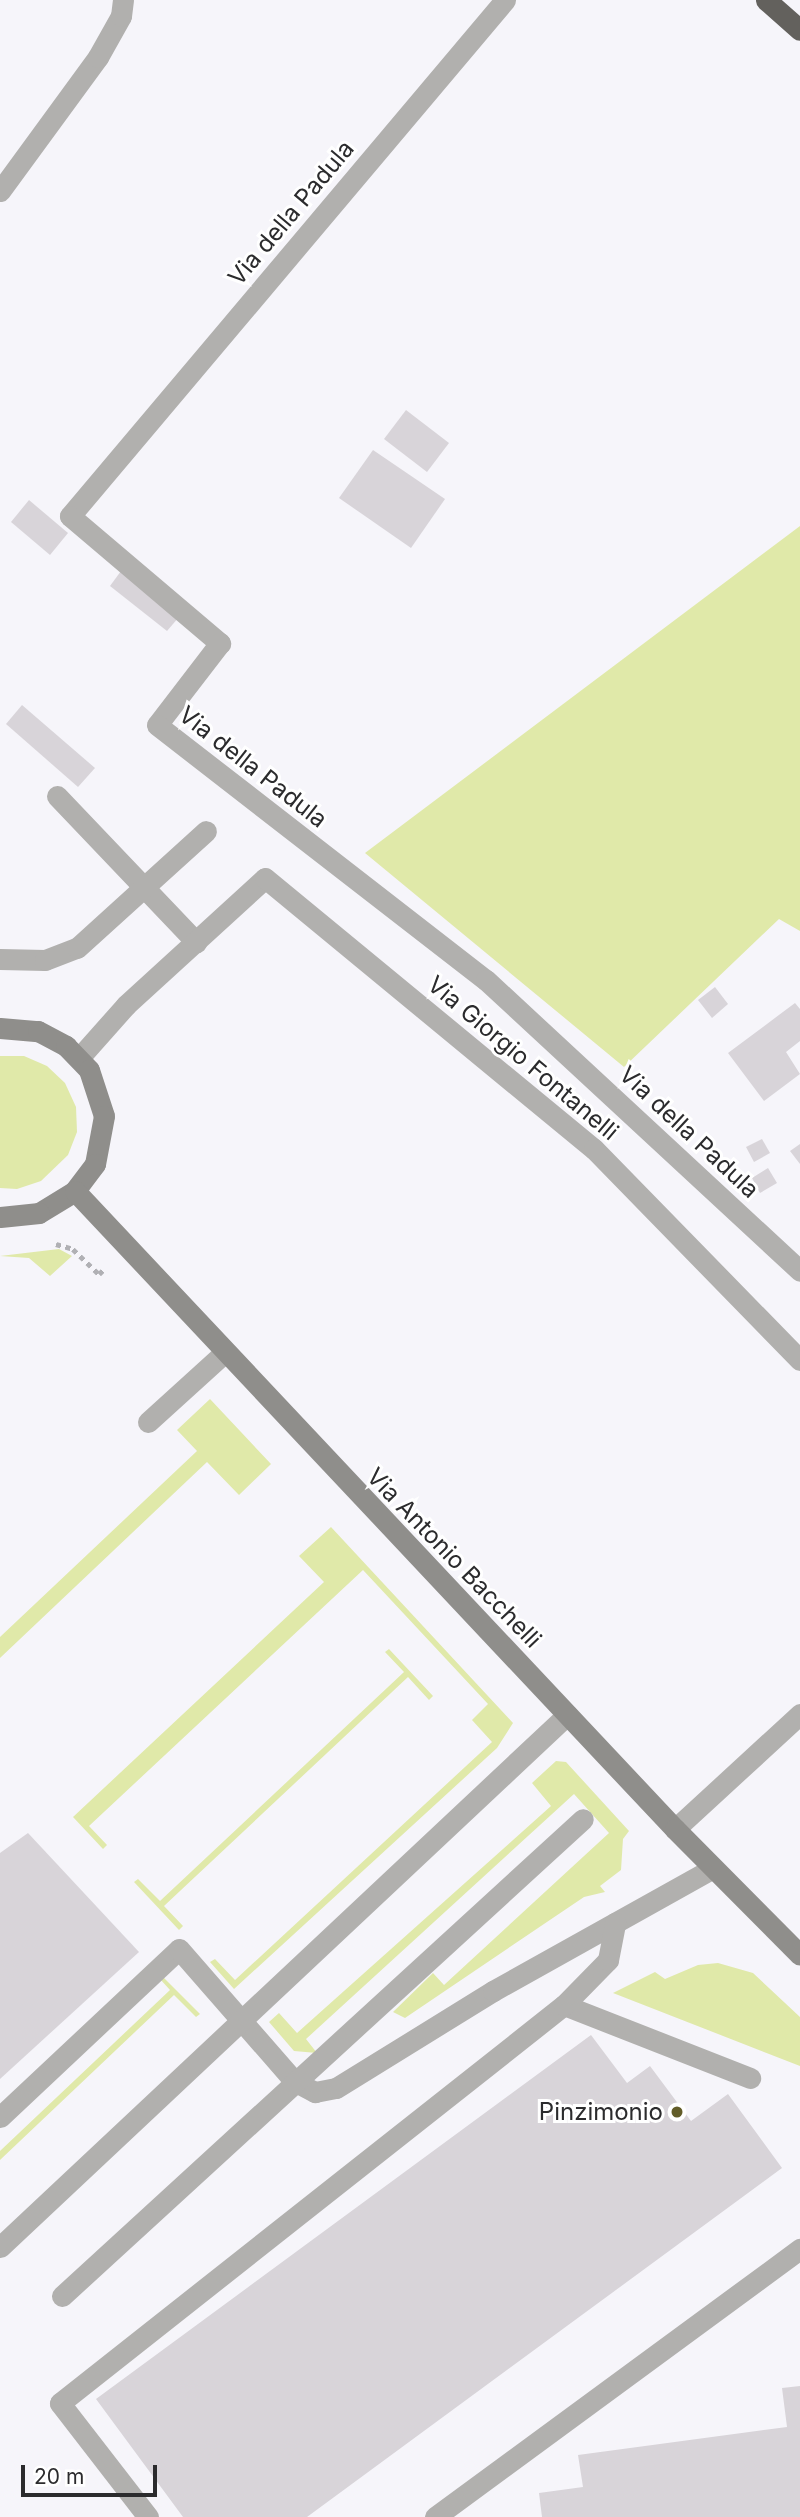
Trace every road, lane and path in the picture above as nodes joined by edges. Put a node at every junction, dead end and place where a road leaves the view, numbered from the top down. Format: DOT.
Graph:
graph roads {
  1 [pos="124,0"];
  2 [pos="505,0"];
  3 [pos="766,0"];
  4 [pos="800,30"];
  5 [pos="0,191"];
  6 [pos="57,796"];
  7 [pos="206,831"];
  8 [pos="145,887"];
  9 [pos="196,942"];
  10 [pos="0,960"];
  11 [pos="0,1028"];
  12 [pos="79,1058"];
  13 [pos="75,1191"];
  14 [pos="0,1217"];
  15 [pos="51,1243"];
  16 [pos="126,1249"];
  17 [pos="800,1271"];
  18 [pos="224,1353"];
  19 [pos="800,1360"];
  20 [pos="148,1422"];
  21 [pos="800,1714"];
  22 [pos="567,1715"];
  23 [pos="583,1819"];
  24 [pos="675,1829"];
  25 [pos="713,1868"];
  26 [pos="615,1923"];
  27 [pos="800,1955"];
  28 [pos="564,2006"];
  29 [pos="245,2021"];
  30 [pos="750,2078"];
  31 [pos="294,2081"];
  32 [pos="0,2117"];
  33 [pos="0,2247"];
  34 [pos="800,2249"];
  35 [pos="62,2296"];
  36 [pos="148,2517"];
  37 [pos="435,2517"];
  1 -- 5 [label="street"];
  2 -- 17 [label="street, Via della Padula"];
  3 -- 4 [label="highway"];
  6 -- 8 [label="street"];
  7 -- 8 [label="street"];
  8 -- 9 [label="street"];
  8 -- 10 [label="street"];
  9 -- 12 [label="street, Via Giorgio Fontanelli"];
  9 -- 19 [label="street, Via Giorgio Fontanelli"];
  11 -- 12 [label="street"];
  12 -- 13 [label="street"];
  13 -- 14 [label="street"];
  13 -- 16 [label="street, Via Antonio Bacchelli"];
  15 -- 16 [label="path"];
  16 -- 18 [label="street, Via Antonio Bacchelli"];
  18 -- 20 [label="street"];
  18 -- 22 [label="street, Via Antonio Bacchelli"];
  21 -- 24 [label="street"];
  22 -- 24 [label="street, Via Antonio Bacchelli"];
  22 -- 29 [label="street"];
  23 -- 31 [label="street"];
  24 -- 25 [label="street, Via Antonio Bacchelli"];
  25 -- 26 [label="street"];
  25 -- 27 [label="street, Via Antonio Bacchelli"];
  26 -- 28 [label="street"];
  26 -- 31 [label="street"];
  28 -- 30 [label="street"];
  28 -- 36 [label="street"];
  29 -- 31 [label="street"];
  29 -- 32 [label="street"];
  29 -- 33 [label="street"];
  31 -- 35 [label="street"];
  34 -- 37 [label="street"];
}
